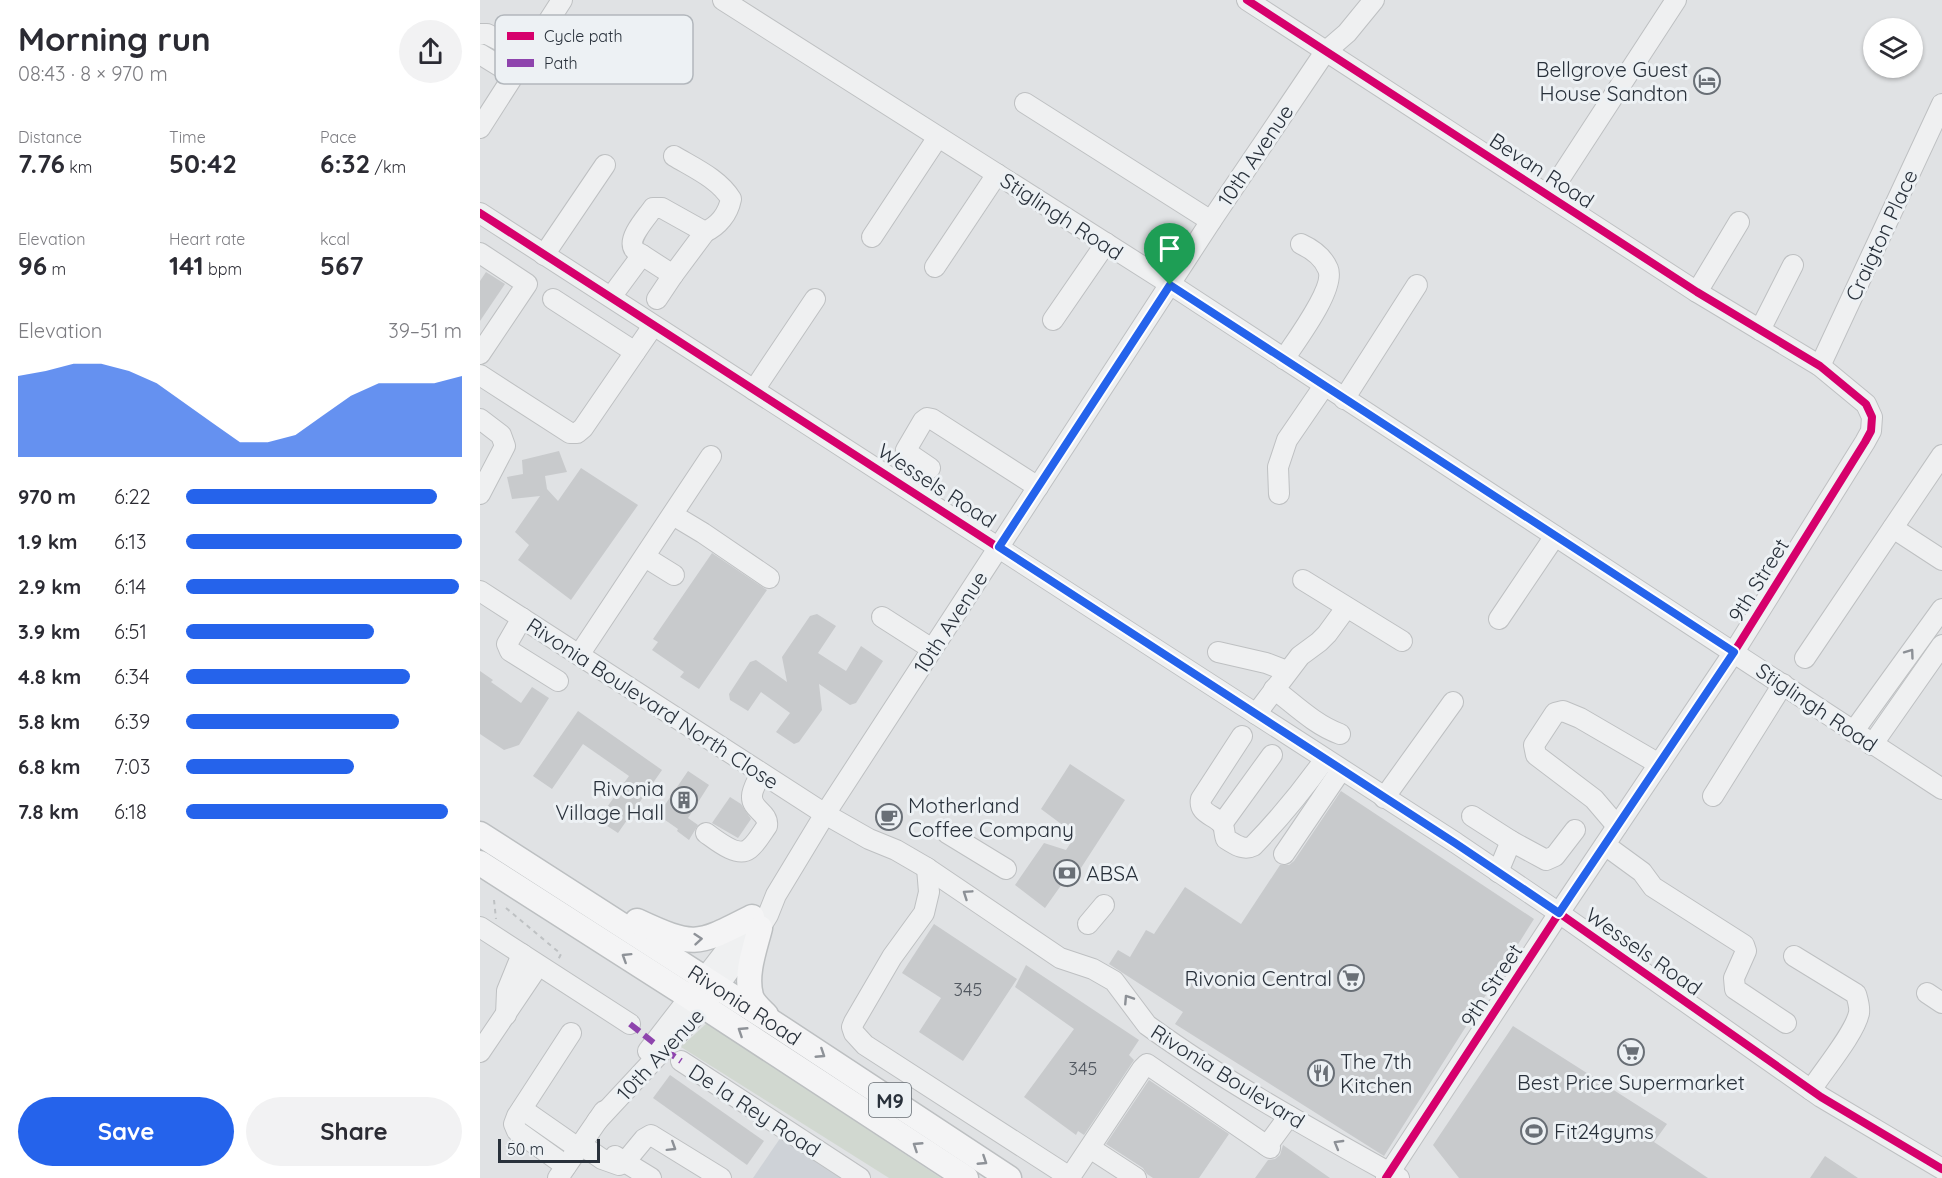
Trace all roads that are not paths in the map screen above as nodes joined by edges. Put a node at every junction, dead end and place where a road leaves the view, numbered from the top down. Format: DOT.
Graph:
graph roads {
  1 [pos="562,0"];
  2 [pos="723,0"];
  3 [pos="1247,0"];
  4 [pos="1374,0"];
  5 [pos="1676,0"];
  6 [pos="553,15"];
  7 [pos="480,34"];
  8 [pos="495,38"];
  9 [pos="1325,52"];
  10 [pos="480,54"];
  11 [pos="495,63"];
  12 [pos="508,84"];
  13 [pos="1026,102"];
  14 [pos="1942,104"];
  15 [pos="480,128"];
  16 [pos="938,137"];
  17 [pos="674,156"];
  18 [pos="605,165"];
  19 [pos="997,174"];
  20 [pos="1549,195"];
  21 [pos="480,213"];
  22 [pos="1211,221"];
  23 [pos="1739,222"];
  24 [pos="705,232"];
  25 [pos="872,237"];
  26 [pos="1106,243"];
  27 [pos="1301,244"];
  28 [pos="480,253"];
  29 [pos="543,254"];
  30 [pos="642,255"];
  31 [pos="1792,265"];
  32 [pos="935,267"];
  33 [pos="674,275"];
  34 [pos="523,281"];
  35 [pos="1170,285"];
  36 [pos="1417,285"];
  37 [pos="1697,292"];
  38 [pos="610,297"];
  39 [pos="553,299"];
  40 [pos="657,299"];
  41 [pos="815,299"];
  42 [pos="1053,320"];
  43 [pos="653,326"];
  44 [pos="1760,330"];
  45 [pos="635,352"];
  46 [pos="480,354"];
  47 [pos="1284,359"];
  48 [pos="1820,366"];
  49 [pos="480,375"];
  50 [pos="1324,386"];
  51 [pos="754,390"];
  52 [pos="1344,399"];
  53 [pos="480,419"];
  54 [pos="1942,455"];
  55 [pos="711,456"];
  56 [pos="930,468"];
  57 [pos="1038,487"];
  58 [pos="480,494"];
  59 [pos="1279,494"];
  60 [pos="673,515"];
  61 [pos="1893,528"];
  62 [pos="1555,536"];
  63 [pos="999,547"];
  64 [pos="645,557"];
  65 [pos="1942,560"];
  66 [pos="674,575"];
  67 [pos="769,579"];
  68 [pos="1303,580"];
  69 [pos="480,591"];
  70 [pos="1346,608"];
  71 [pos="1942,609"];
  72 [pos="882,617"];
  73 [pos="522,618"];
  74 [pos="1498,619"];
  75 [pos="1402,641"];
  76 [pos="1942,645"];
  77 [pos="932,649"];
  78 [pos="1218,652"];
  79 [pos="1734,652"];
  80 [pos="579,655"];
  81 [pos="1805,658"];
  82 [pos="1287,671"];
  83 [pos="558,681"];
  84 [pos="1783,684"];
  85 [pos="1274,689"];
  86 [pos="1453,702"];
  87 [pos="1256,714"];
  88 [pos="1853,732"];
  89 [pos="1340,734"];
  90 [pos="1242,736"];
  91 [pos="1872,745"];
  92 [pos="1272,755"];
  93 [pos="1328,761"];
  94 [pos="1659,764"];
  95 [pos="761,773"];
  96 [pos="1942,789"];
  97 [pos="1713,796"];
  98 [pos="1384,798"];
  99 [pos="825,814"];
  100 [pos="1472,816"];
  101 [pos="1222,824"];
  102 [pos="1617,826"];
  103 [pos="1575,830"];
  104 [pos="706,833"];
  105 [pos="947,833"];
  106 [pos="480,834"];
  107 [pos="1511,841"];
  108 [pos="1605,845"];
  109 [pos="1284,855"];
  110 [pos="480,863"];
  111 [pos="927,868"];
  112 [pos="1006,869"];
  113 [pos="1498,872"];
  114 [pos="548,879"];
  115 [pos="1104,905"];
  116 [pos="1559,913"];
  117 [pos="756,922"];
  118 [pos="1088,924"];
  119 [pos="480,927"];
  120 [pos="522,954"];
  121 [pos="1794,956"];
  122 [pos="544,969"];
  123 [pos="705,993"];
  124 [pos="506,1015"];
  125 [pos="772,1022"];
  126 [pos="1786,1023"];
  127 [pos="630,1024"];
  128 [pos="571,1033"];
  129 [pos="480,1052"];
  130 [pos="681,1061"];
  131 [pos="1197,1061"];
  132 [pos="1164,1074"];
  133 [pos="1811,1090"];
  134 [pos="522,1109"];
  135 [pos="1289,1116"];
  136 [pos="586,1137"];
  137 [pos="1090,1148"];
  138 [pos="625,1162"];
  139 [pos="1942,1169"];
  140 [pos="562,1172"];
  141 [pos="1391,1176"];
  142 [pos="651,1178"];
  143 [pos="721,1178"];
  144 [pos="860,1178"];
  145 [pos="966,1178"];
  146 [pos="1009,1178"];
  147 [pos="1070,1178"];
  148 [pos="1136,1178"];
  1 -- 6 [label="street"];
  2 -- 16 [label="street, Stiglingh Road"];
  3 -- 9 [label="street, Bevan Road"];
  4 -- 9 [label="street, 10th Avenue"];
  5 -- 20 [label="street"];
  7 -- 8 [label="street"];
  9 -- 20 [label="street, Bevan Road"];
  9 -- 22 [label="street, 10th Avenue"];
  10 -- 11 [label="street"];
  12 -- 15 [label="street"];
  13 -- 22 [label="street"];
  14 -- 48 [label="street, Craigton Place"];
  16 -- 19 [label="street, Stiglingh Road"];
  16 -- 25 [label="street"];
  17 -- 24 [label="street"];
  18 -- 29 [label="street"];
  19 -- 26 [label="street, Stiglingh Road"];
  19 -- 32 [label="street"];
  20 -- 37 [label="street, Bevan Road"];
  21 -- 29 [label="street, Wessels Road"];
  22 -- 35 [label="street, 10th Avenue"];
  23 -- 37 [label="street"];
  24 -- 30 [label="street"];
  24 -- 33 [label="street"];
  26 -- 35 [label="street, Stiglingh Road"];
  26 -- 42 [label="street"];
  27 -- 47 [label="street"];
  28 -- 34 [label="street"];
  29 -- 34 [label="street"];
  29 -- 38 [label="street, Wessels Road"];
  30 -- 33 [label="street"];
  30 -- 38 [label="street"];
  31 -- 44 [label="street"];
  33 -- 40 [label="street"];
  34 -- 46 [label="street"];
  35 -- 47 [label="street, Stiglingh Road"];
  35 -- 57 [label="street, 10th Avenue"];
  36 -- 52 [label="street"];
  37 -- 44 [label="street, Bevan Road"];
  38 -- 43 [label="street, Wessels Road"];
  39 -- 45 [label="street"];
  41 -- 51 [label="street"];
  43 -- 45 [label="street"];
  43 -- 51 [label="street, Wessels Road"];
  44 -- 48 [label="street, Bevan Road"];
  45 -- 49 [label="street"];
  47 -- 50 [label="street, Stiglingh Road"];
  48 -- 79 [label="street, 9th Street"];
  50 -- 52 [label="street, Stiglingh Road"];
  50 -- 59 [label="street"];
  51 -- 63 [label="street, Wessels Road"];
  52 -- 62 [label="street, Stiglingh Road"];
  53 -- 58 [label="street"];
  54 -- 61 [label="street"];
  55 -- 60 [label="street"];
  56 -- 57 [label="street"];
  57 -- 63 [label="street, 10th Avenue"];
  60 -- 64 [label="street"];
  60 -- 67 [label="street"];
  61 -- 65 [label="street"];
  61 -- 81 [label="street"];
  62 -- 74 [label="street"];
  62 -- 79 [label="street, Stiglingh Road"];
  63 -- 77 [label="street, 10th Avenue"];
  63 -- 87 [label="street, Wessels Road"];
  64 -- 66 [label="street"];
  64 -- 80 [label="street"];
  68 -- 70 [label="street"];
  69 -- 73 [label="street, Rivonia Boulevard North Close"];
  70 -- 75 [label="street"];
  70 -- 82 [label="street"];
  88 -- 71 [label="street, one-way"];
  72 -- 77 [label="street"];
  73 -- 80 [label="street, Rivonia Boulevard North Close"];
  73 -- 83 [label="street"];
  76 -- 91 [label="street"];
  77 -- 99 [label="street, 10th Avenue"];
  78 -- 82 [label="street"];
  79 -- 84 [label="street, Stiglingh Road"];
  79 -- 94 [label="street, 9th Street"];
  80 -- 95 [label="street, Rivonia Boulevard North Close"];
  82 -- 85 [label="street"];
  84 -- 88 [label="street, Stiglingh Road"];
  84 -- 97 [label="street"];
  85 -- 87 [label="street"];
  85 -- 89 [label="street"];
  86 -- 98 [label="street"];
  87 -- 93 [label="street, Wessels Road"];
  88 -- 91 [label="street, Stiglingh Road"];
  90 -- 101 [label="street"];
  91 -- 96 [label="street, Stiglingh Road"];
  92 -- 101 [label="street"];
  93 -- 98 [label="street, Wessels Road"];
  93 -- 101 [label="street"];
  93 -- 109 [label="street"];
  94 -- 102 [label="street, 9th Street"];
  94 -- 102 [label="street"];
  95 -- 99 [label="street, Rivonia Boulevard North Close"];
  95 -- 104 [label="street"];
  98 -- 113 [label="street, Wessels Road"];
  99 -- 111 [label="street, Rivonia Boulevard"];
  99 -- 117 [label="street, 10th Avenue"];
  100 -- 107 [label="street"];
  102 -- 108 [label="street, 9th Street"];
  103 -- 107 [label="street"];
  105 -- 112 [label="street"];
  106 -- 114 [label="main road, Rivonia Road / M9"];
  107 -- 113 [label="street"];
  108 -- 116 [label="street, 9th Street"];
  108 -- 126 [label="street"];
  123 -- 110 [label="main road, Rivonia Road / M9, one-way"];
  131 -- 111 [label="street, Rivonia Boulevard, one-way"];
  111 -- 147 [label="street"];
  113 -- 116 [label="street, Wessels Road"];
  114 -- 117 [label="main road, one-way"];
  114 -- 123 [label="main road, Rivonia Road / M9"];
  115 -- 118 [label="street"];
  116 -- 133 [label="street, Wessels Road"];
  116 -- 141 [label="street, 9th Street"];
  117 -- 123 [label="street, 10th Avenue"];
  117 -- 125 [label="main road"];
  119 -- 120 [label="street"];
  120 -- 122 [label="street"];
  120 -- 124 [label="street"];
  121 -- 133 [label="street"];
  122 -- 124 [label="street"];
  122 -- 127 [label="street"];
  123 -- 125 [label="main road, Rivonia Road / M9"];
  123 -- 136 [label="street, 10th Avenue"];
  145 -- 123 [label="main road, Rivonia Road / M9, one-way"];
  124 -- 129 [label="street"];
  125 -- 146 [label="main road, Rivonia Road / M9, one-way"];
  128 -- 134 [label="street"];
  130 -- 144 [label="street, De la Rey Road"];
  131 -- 132 [label="street"];
  131 -- 135 [label="street, Rivonia Boulevard"];
  132 -- 135 [label="street"];
  132 -- 137 [label="street"];
  133 -- 139 [label="street, Wessels Road"];
  134 -- 136 [label="street"];
  134 -- 140 [label="street"];
  141 -- 135 [label="street, Rivonia Boulevard, one-way"];
  136 -- 138 [label="street"];
  136 -- 140 [label="street, 10th Avenue"];
  137 -- 147 [label="street"];
  137 -- 148 [label="street"];
  138 -- 142 [label="street"];
  138 -- 143 [label="street, one-way"];
}
